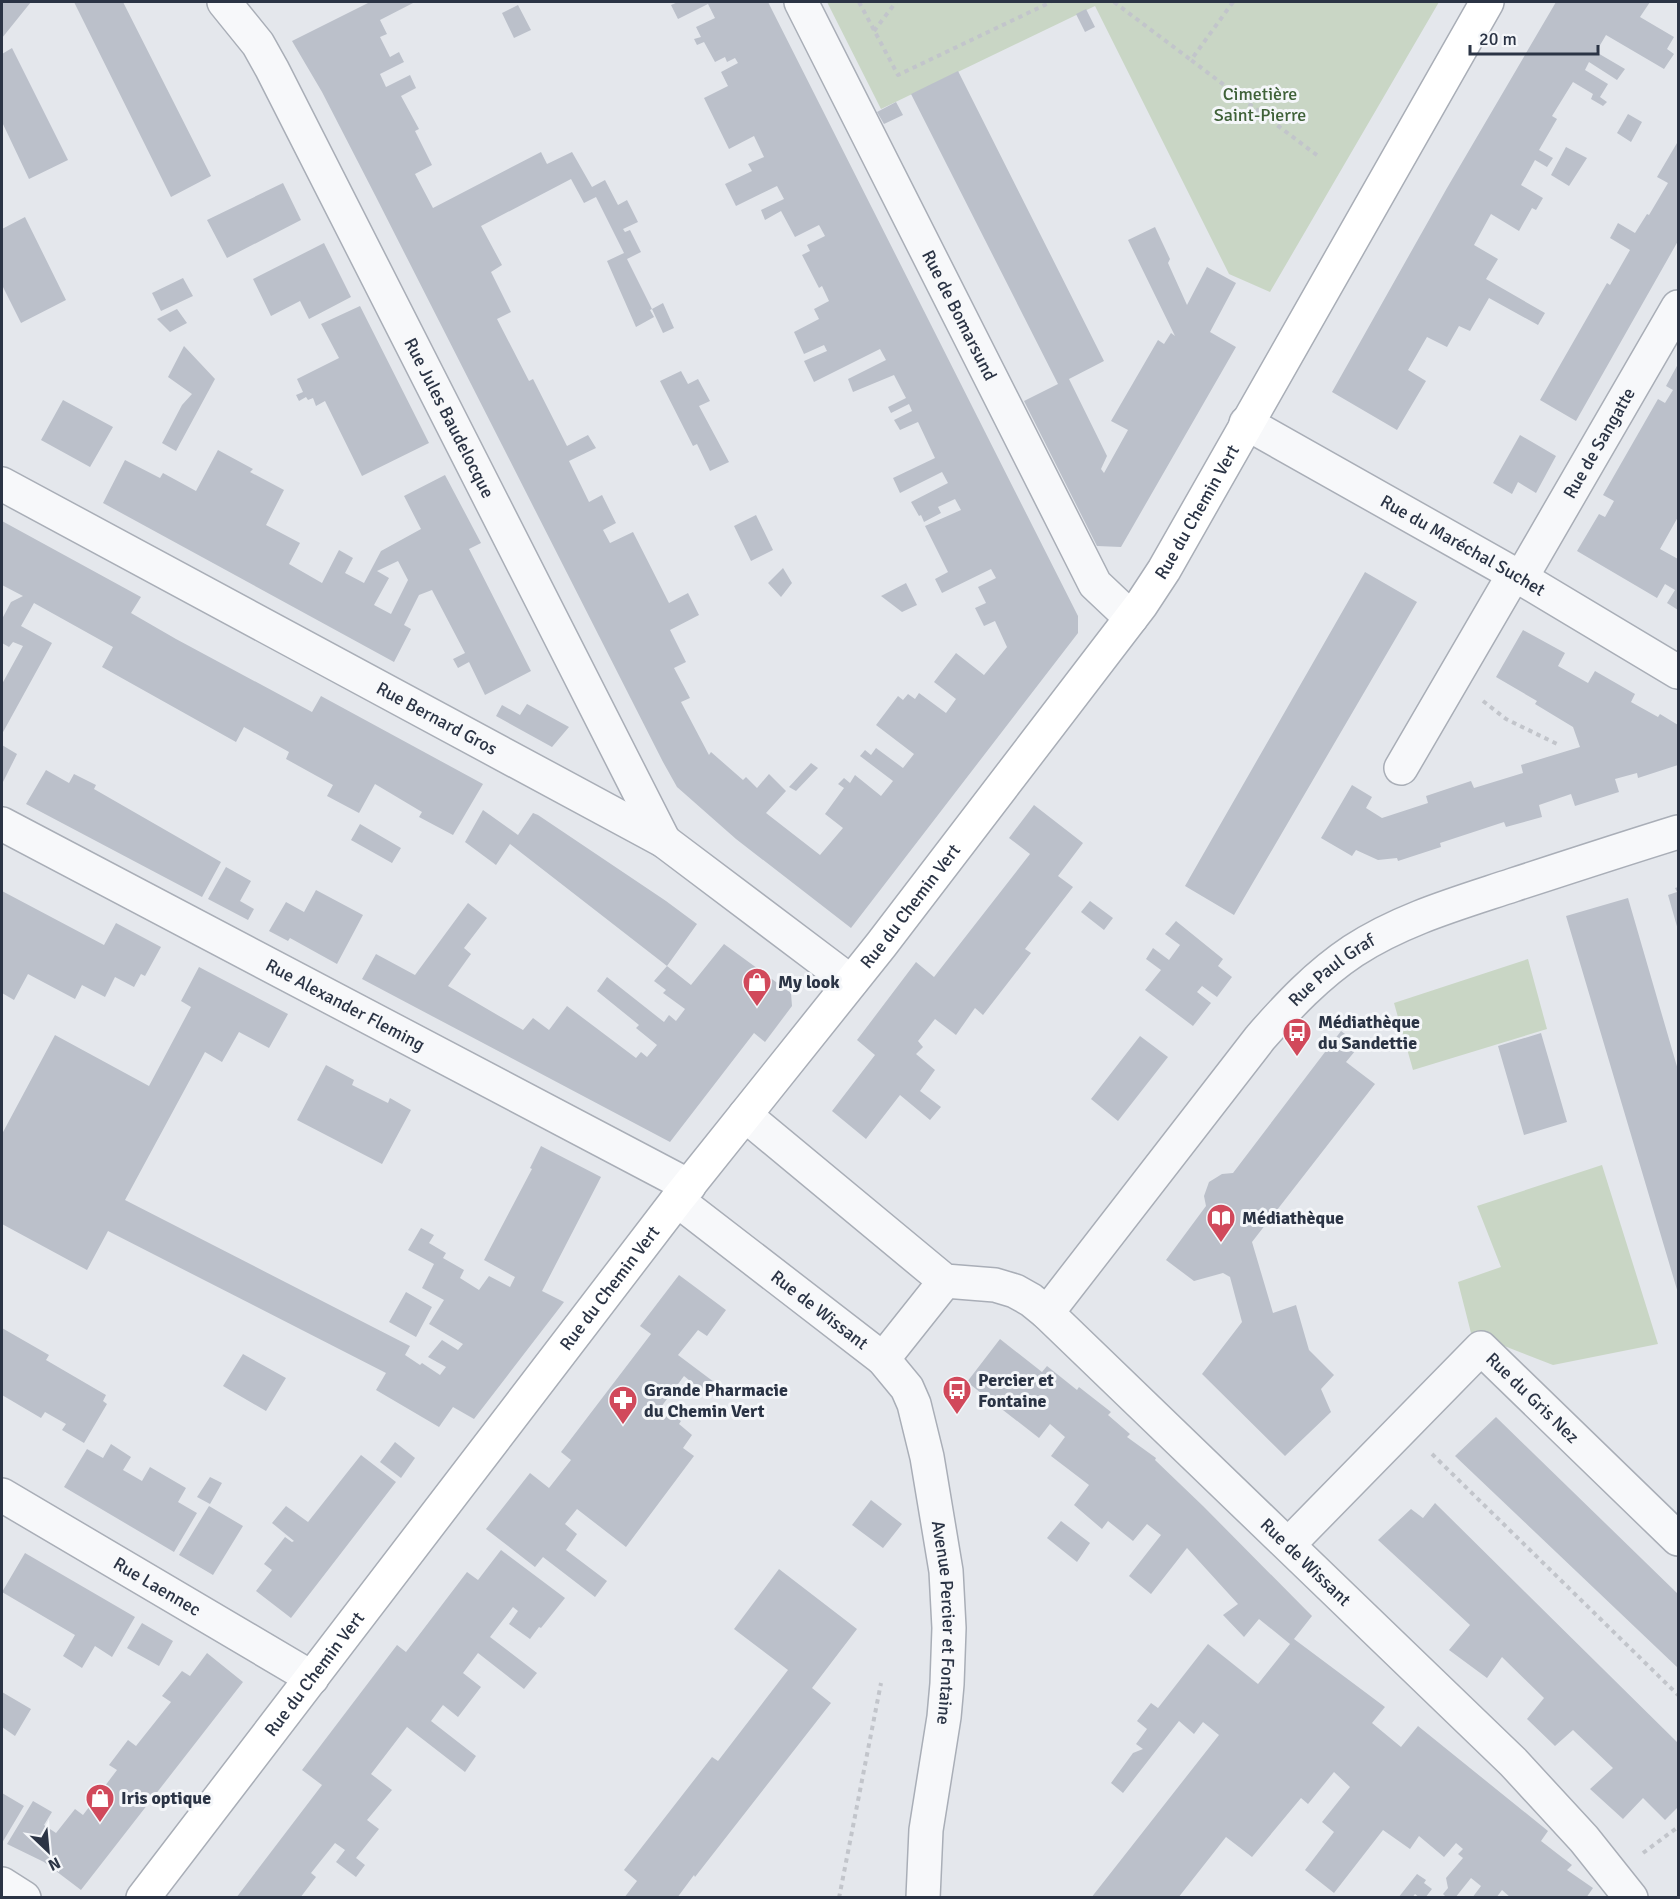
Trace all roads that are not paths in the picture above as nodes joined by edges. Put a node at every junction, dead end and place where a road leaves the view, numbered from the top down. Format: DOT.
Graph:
graph roads {
  1 [pos="224,2"];
  2 [pos="801,2"];
  3 [pos="1487,2"];
  4 [pos="1678,307"];
  5 [pos="1246,423"];
  6 [pos="2,484"];
  7 [pos="1517,576"];
  8 [pos="1131,618"];
  9 [pos="1678,672"];
  10 [pos="1401,768"];
  11 [pos="2,824"];
  12 [pos="1678,832"];
  13 [pos="664,841"];
  14 [pos="851,982"];
  15 [pos="745,1115"];
  16 [pos="683,1193"];
  17 [pos="945,1281"];
  18 [pos="1047,1313"];
  19 [pos="883,1359"];
  20 [pos="2,1495"];
  21 [pos="1678,1539"];
  22 [pos="1289,1544"];
  23 [pos="312,1678"];
  24 [pos="2,1884"];
  25 [pos="24,1898"];
  26 [pos="143,1898"];
  27 [pos="923,1898"];
  28 [pos="1631,1898"];
  1 -- 13 [label="street, Rue Jules Baudelocque"];
  2 -- 8 [label="street, Rue de Bomarsund"];
  3 -- 5 [label="street, Rue du Chemin Vert"];
  4 -- 7 [label="street, Rue de Sangatte"];
  5 -- 7 [label="street, Rue du Maréchal Suchet"];
  5 -- 8 [label="street, Rue du Chemin Vert"];
  6 -- 13 [label="street, Rue Bernard Gros"];
  7 -- 9 [label="street, Rue du Maréchal Suchet"];
  7 -- 10 [label="street, Rue de Sangatte"];
  8 -- 14 [label="street, Rue du Chemin Vert"];
  11 -- 16 [label="street, Rue Alexander Fleming"];
  12 -- 18 [label="street, Rue Paul Graf"];
  13 -- 14 [label="street, Rue Bernard Gros"];
  14 -- 15 [label="street, Rue du Chemin Vert"];
  15 -- 16 [label="street, Rue du Chemin Vert"];
  15 -- 17 [label="street"];
  16 -- 19 [label="street, Rue de Wissant"];
  16 -- 23 [label="street, Rue du Chemin Vert"];
  17 -- 18 [label="street, Rue de Wissant"];
  17 -- 19 [label="street, Rue de Wissant"];
  18 -- 22 [label="street, Rue de Wissant"];
  19 -- 27 [label="street, Avenue Percier et Fontaine"];
  20 -- 23 [label="street, Rue Laennec"];
  21 -- 22 [label="street, Rue du Gris Nez"];
  22 -- 28 [label="street, Rue de Wissant"];
  23 -- 26 [label="street, Rue du Chemin Vert"];
  24 -- 25 [label="street"];
}
